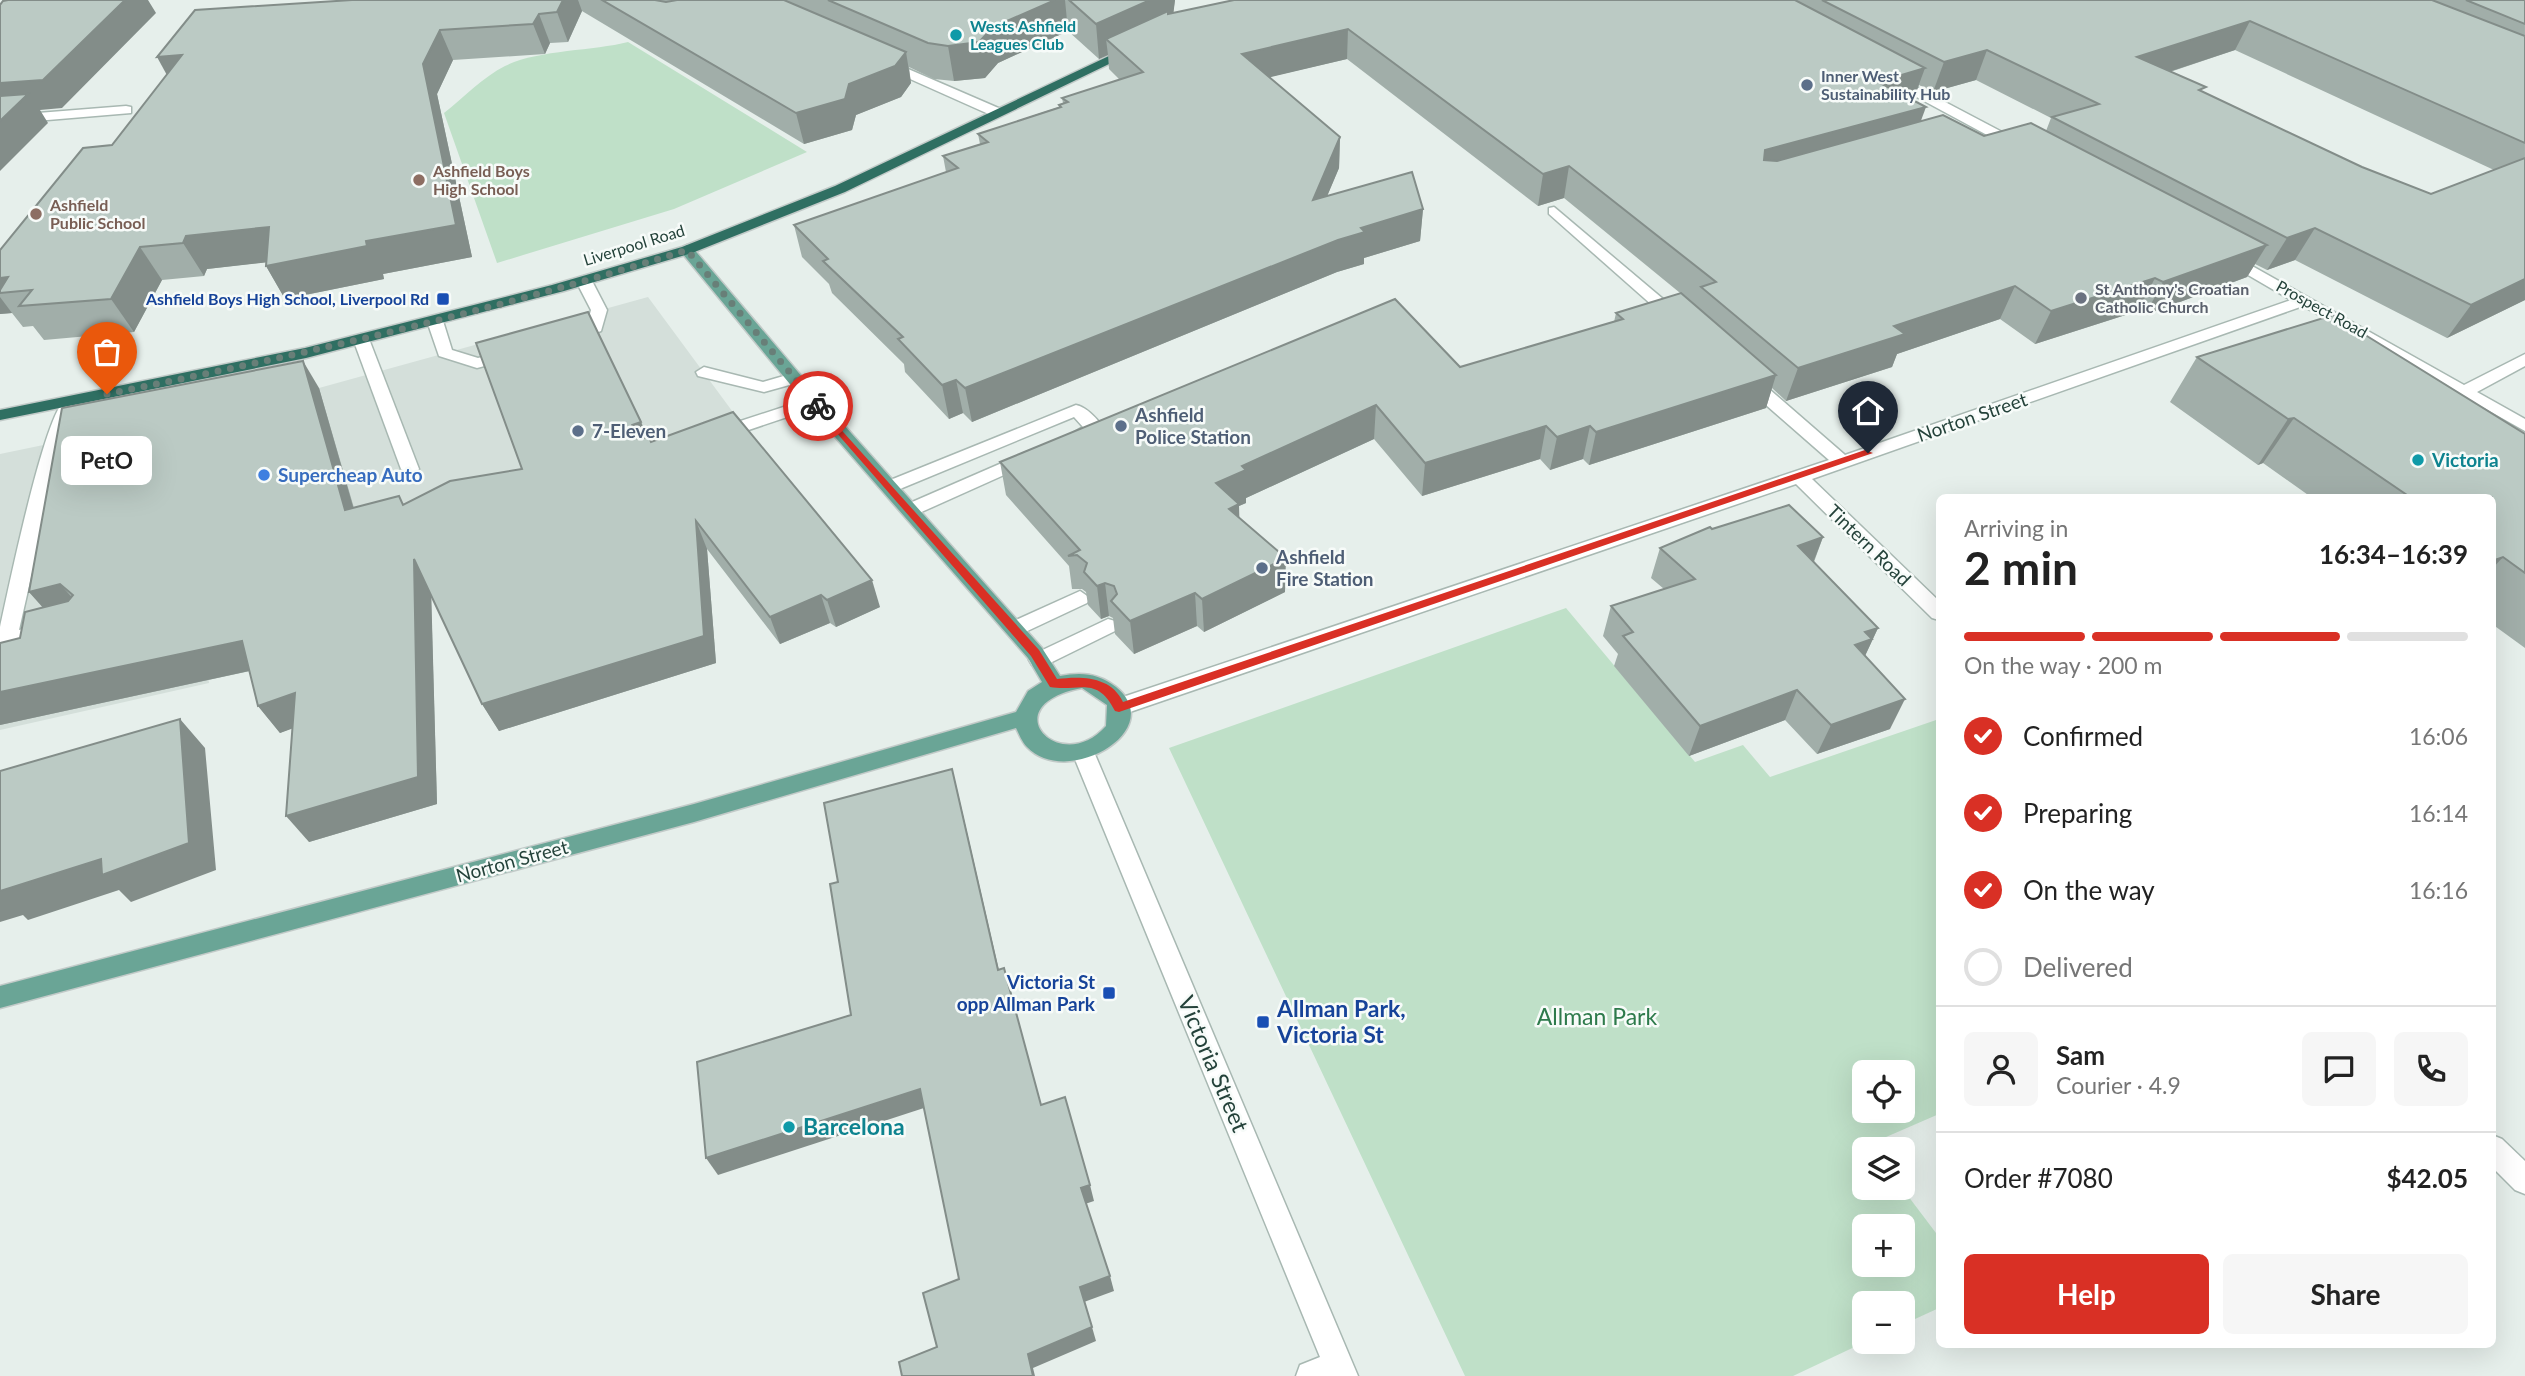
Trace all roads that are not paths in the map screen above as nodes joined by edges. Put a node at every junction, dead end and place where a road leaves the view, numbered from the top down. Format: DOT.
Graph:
graph roads {
  1 [pos="1144,45"];
  2 [pos="872,58"];
  3 [pos="1882,73"];
  4 [pos="125,110"];
  5 [pos="998,113"];
  6 [pos="0,120"];
  7 [pos="1980,125"];
  8 [pos="1954,133"];
  9 [pos="2026,150"];
  10 [pos="1553,211"];
  11 [pos="687,250"];
  12 [pos="2219,252"];
  13 [pos="584,281"];
  14 [pos="2306,300"];
  15 [pos="435,321"];
  16 [pos="1686,327"];
  17 [pos="361,339"];
  18 [pos="555,342"];
  19 [pos="529,349"];
  20 [pos="2525,359"];
  21 [pos="1737,371"];
  22 [pos="704,372"];
  23 [pos="794,378"];
  24 [pos="2465,391"];
  25 [pos="68,402"];
  26 [pos="814,402"];
  27 [pos="0,415"];
  28 [pos="2525,426"];
  29 [pos="699,441"];
  30 [pos="1842,462"];
  31 [pos="410,469"];
  32 [pos="1799,477"];
  33 [pos="889,488"];
  34 [pos="910,510"];
  35 [pos="1080,598"];
  36 [pos="1936,610"];
  37 [pos="72,625"];
  38 [pos="1108,626"];
  39 [pos="1014,629"];
  40 [pos="1039,660"];
  41 [pos="1054,684"];
  42 [pos="1119,708"];
  43 [pos="1023,718"];
  44 [pos="1083,752"];
  45 [pos="0,998"];
  46 [pos="2496,1152"];
  47 [pos="2525,1180"];
  48 [pos="1331,1373"];
  1 -- 5 [label="highway, Liverpool Road"];
  2 -- 5 [label="street"];
  3 -- 7 [label="street"];
  4 -- 6 [label="street"];
  5 -- 11 [label="highway, Liverpool Road"];
  7 -- 8 [label="street"];
  7 -- 9 [label="street"];
  10 -- 16 [label="street"];
  11 -- 13 [label="highway, Liverpool Road"];
  11 -- 23 [label="main road"];
  12 -- 14 [label="street, Prospect Road"];
  13 -- 15 [label="highway, Liverpool Road"];
  13 -- 18 [label="street"];
  14 -- 24 [label="street, Prospect Road"];
  14 -- 30 [label="street, Norton Street"];
  15 -- 17 [label="highway, Liverpool Road"];
  15 -- 19 [label="street"];
  17 -- 25 [label="highway, Liverpool Road"];
  17 -- 31 [label="street"];
  20 -- 24 [label="street"];
  21 -- 30 [label="street"];
  22 -- 23 [label="street"];
  23 -- 26 [label="main road"];
  24 -- 28 [label="street, Prospect Road"];
  25 -- 27 [label="highway, Liverpool Road"];
  25 -- 37 [label="street"];
  26 -- 29 [label="street"];
  26 -- 33 [label="main road"];
  30 -- 32 [label="street, Norton Street"];
  32 -- 36 [label="street, Tintern Road"];
  32 -- 42 [label="street, Norton Street"];
  33 -- 34 [label="main road"];
  33 -- 34 [label="street"];
  34 -- 39 [label="main road"];
  35 -- 39 [label="street"];
  38 -- 40 [label="street"];
  39 -- 40 [label="main road"];
  40 -- 41 [label="main road"];
  41 -- 42 [label="main road"];
  41 -- 43 [label="main road"];
  42 -- 44 [label="main road"];
  43 -- 44 [label="main road"];
  43 -- 45 [label="main road, Norton Street"];
  44 -- 48 [label="street, Victoria Street"];
  46 -- 47 [label="street"];
}
